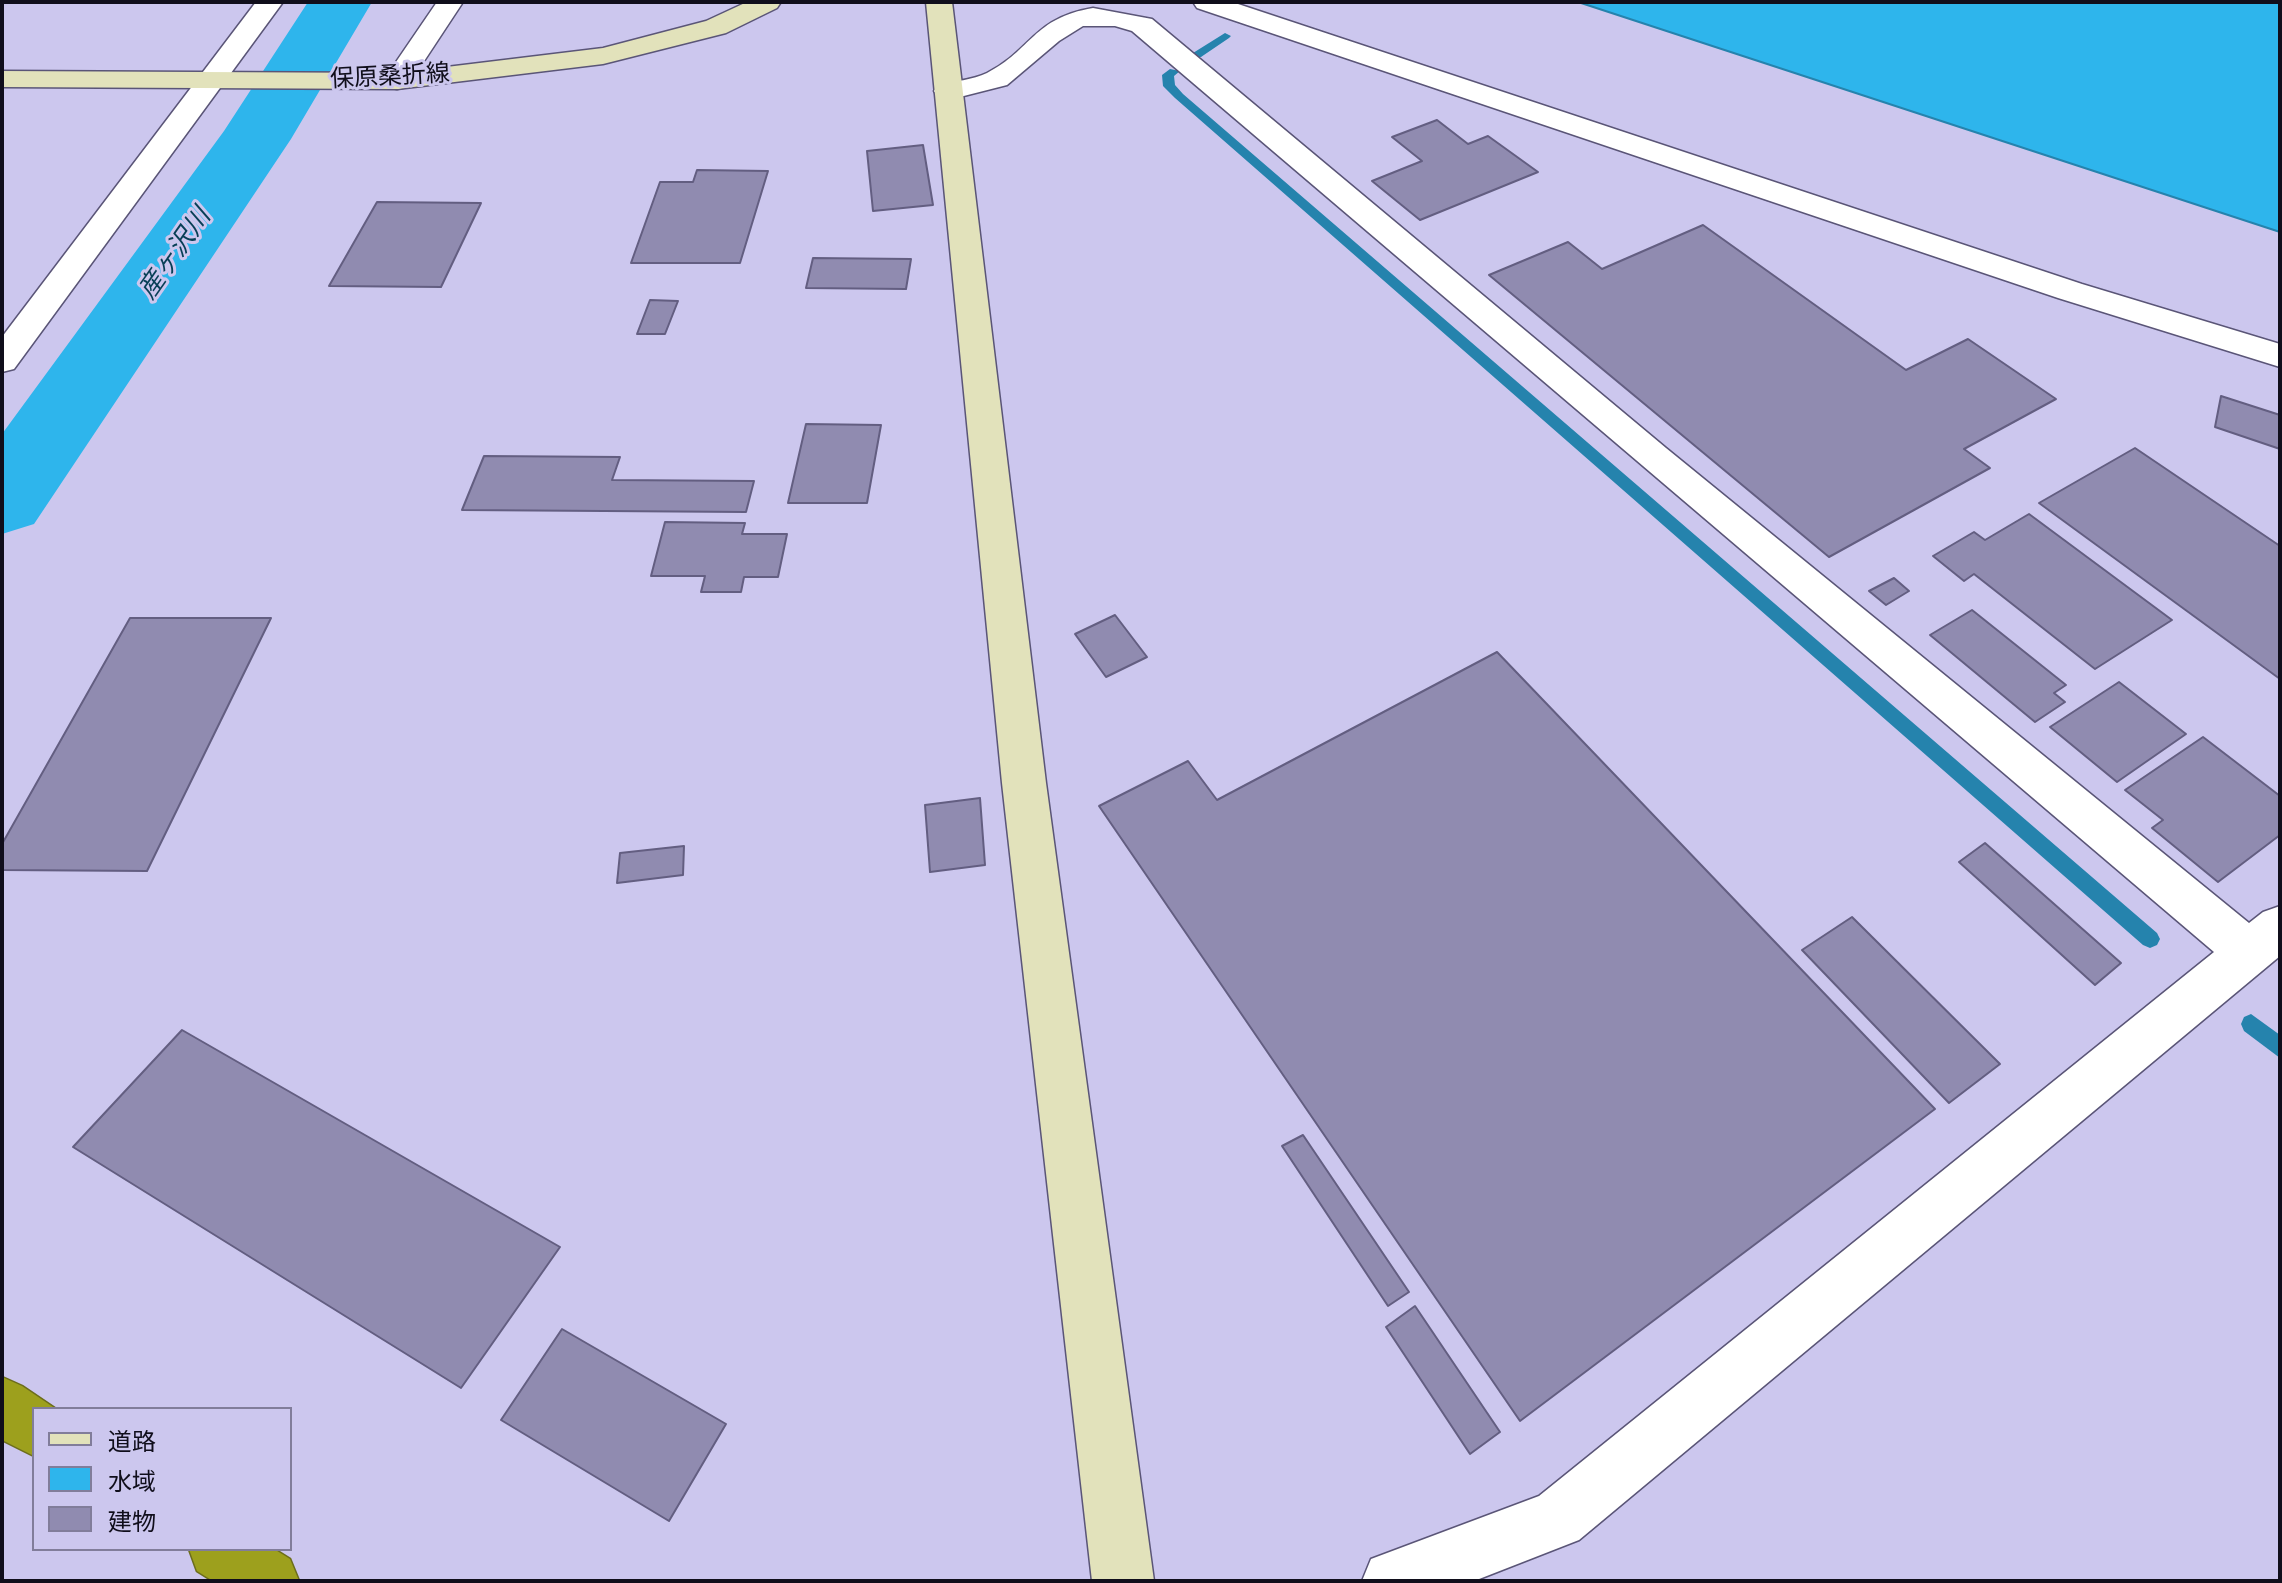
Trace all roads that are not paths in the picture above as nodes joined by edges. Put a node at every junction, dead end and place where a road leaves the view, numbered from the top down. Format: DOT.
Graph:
graph roads {
  1 [pos="270,2"];
  2 [pos="450,2"];
  3 [pos="768,2"];
  4 [pos="939,2"];
  5 [pos="1206,2"];
  6 [pos="2,79"];
  7 [pos="219,80"];
  8 [pos="397,81"];
  9 [pos="948,91"];
  10 [pos="2280,356"];
  11 [pos="2,361"];
  12 [pos="2265,940"];
  13 [pos="2,1406"];
  14 [pos="32,1426"];
  15 [pos="222,1551"];
  16 [pos="268,1581"];
  17 [pos="1123,1581"];
  18 [pos="1393,1581"];
  1 -- 7 [label="street"];
  2 -- 8 [label="street"];
  3 -- 8 [label="street, 保原桑折線"];
  4 -- 9 [label="street"];
  5 -- 10 [label="street"];
  6 -- 7 [label="street, 保原桑折線"];
  7 -- 8 [label="street, 保原桑折線"];
  7 -- 11 [label="street"];
  9 -- 12 [label="street"];
  9 -- 17 [label="street"];
  12 -- 18 [label="street"];
  13 -- 14 [label="highway"];
  15 -- 16 [label="highway"];
}
